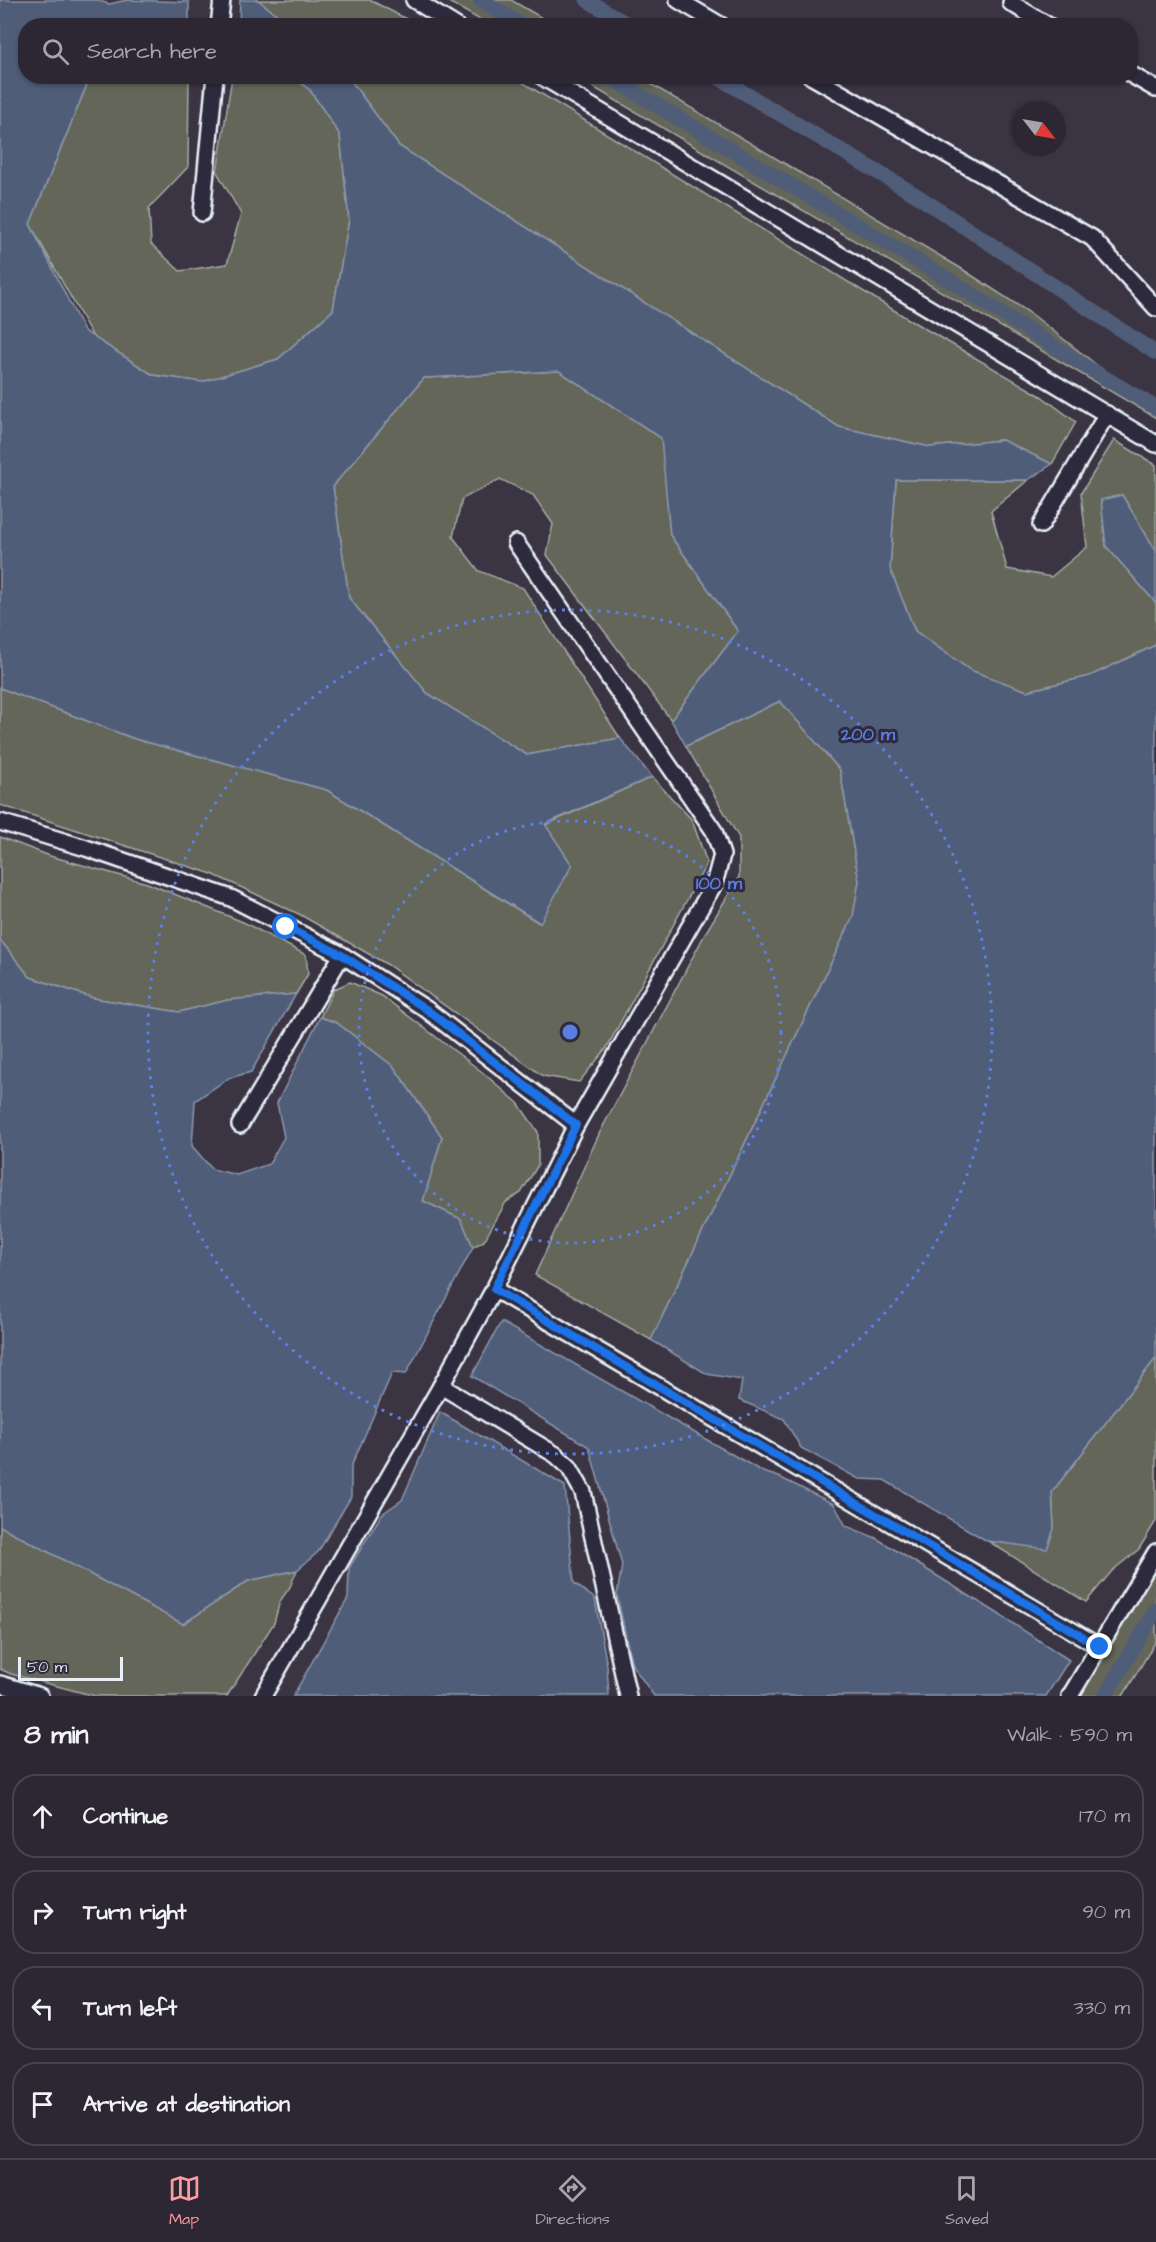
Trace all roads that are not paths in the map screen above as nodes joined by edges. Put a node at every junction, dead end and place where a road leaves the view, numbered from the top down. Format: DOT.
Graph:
graph roads {
  1 [pos="222,0"];
  2 [pos="414,0"];
  3 [pos="678,0"];
  4 [pos="1012,1"];
  5 [pos="220,18"];
  6 [pos="443,18"];
  7 [pos="708,18"];
  8 [pos="1037,18"];
  9 [pos="1138,78"];
  10 [pos="214,84"];
  11 [pos="555,84"];
  12 [pos="825,84"];
  13 [pos="1156,89"];
  14 [pos="202,213"];
  15 [pos="1156,308"];
  16 [pos="1107,414"];
  17 [pos="1156,444"];
  18 [pos="1041,525"];
  19 [pos="516,543"];
  20 [pos="0,822"];
  21 [pos="342,955"];
  22 [pos="240,1125"];
  23 [pos="576,1125"];
  24 [pos="494,1289"];
  25 [pos="441,1386"];
  26 [pos="1156,1552"];
  27 [pos="1100,1647"];
  28 [pos="0,1684"];
  29 [pos="40,1696"];
  30 [pos="263,1696"];
  31 [pos="628,1696"];
  32 [pos="1070,1696"];
  1 -- 5 [label="street"];
  2 -- 6 [label="street"];
  3 -- 7 [label="street"];
  4 -- 8 [label="street"];
  9 -- 13 [label="street"];
  10 -- 14 [label="street"];
  11 -- 16 [label="street"];
  12 -- 15 [label="street"];
  16 -- 17 [label="street"];
  16 -- 18 [label="street"];
  19 -- 23 [label="street"];
  20 -- 21 [label="street"];
  21 -- 22 [label="street"];
  21 -- 23 [label="street"];
  23 -- 24 [label="street"];
  24 -- 25 [label="street"];
  24 -- 27 [label="street"];
  25 -- 30 [label="street"];
  25 -- 31 [label="street"];
  26 -- 27 [label="street"];
  27 -- 32 [label="street"];
  28 -- 29 [label="street"];
}
